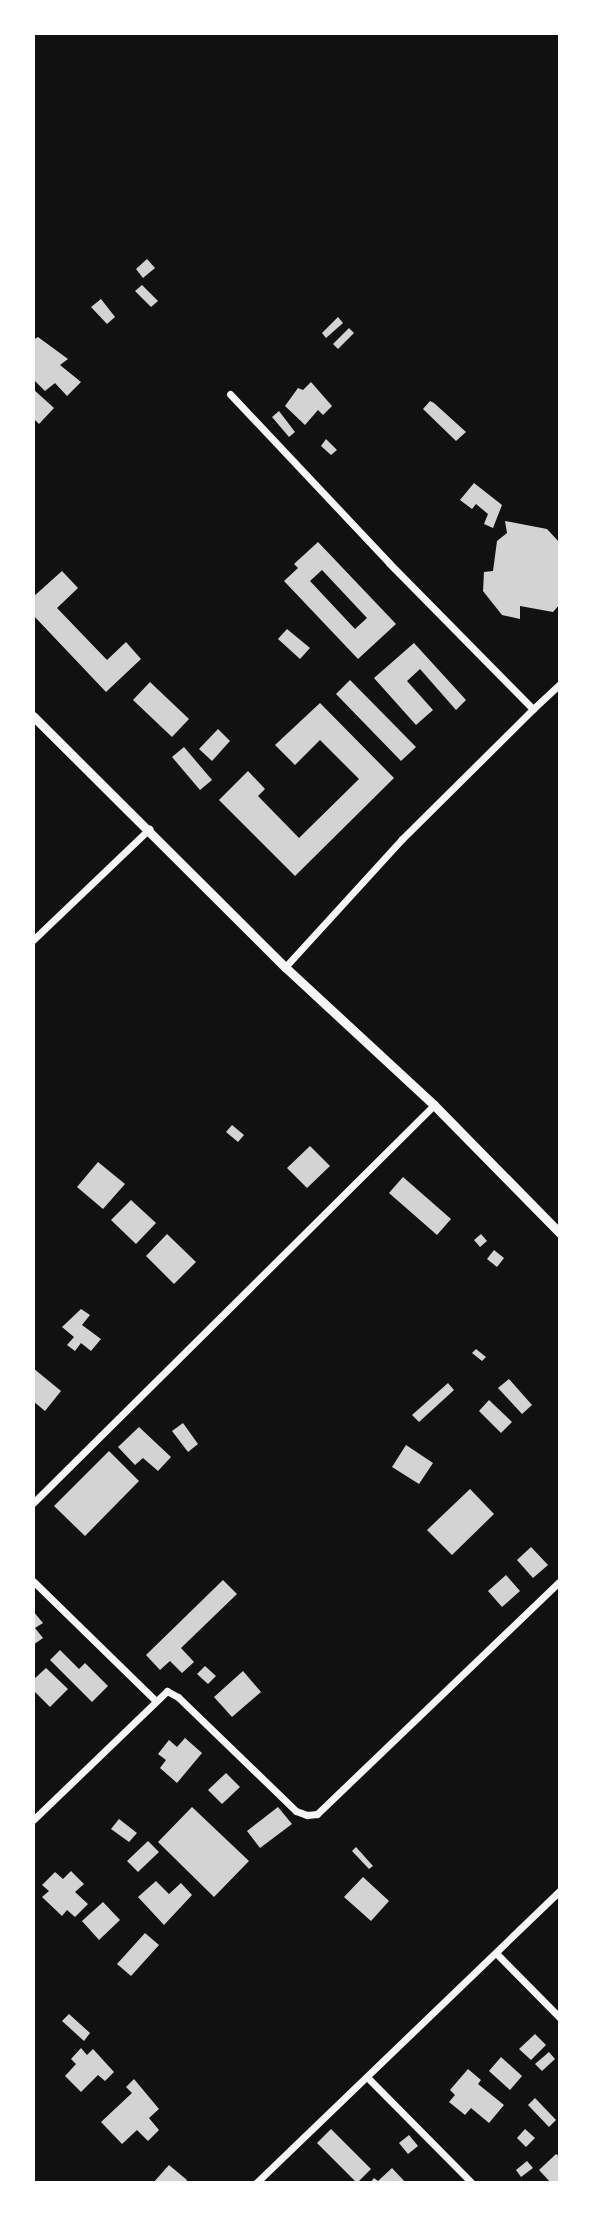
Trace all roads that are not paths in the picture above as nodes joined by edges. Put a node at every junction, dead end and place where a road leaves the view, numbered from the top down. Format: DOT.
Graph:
graph roads {
  1 [pos="230,394"];
  2 [pos="560,684"];
  3 [pos="533,709"];
  4 [pos="33,716"];
  5 [pos="149,830"];
  6 [pos="33,940"];
  7 [pos="285,967"];
  8 [pos="434,1105"];
  9 [pos="560,1233"];
  10 [pos="33,1503"];
  11 [pos="33,1581"];
  12 [pos="560,1581"];
  13 [pos="155,1700"];
  14 [pos="33,1820"];
  15 [pos="560,1890"];
  16 [pos="495,1954"];
  17 [pos="560,2018"];
  18 [pos="367,2077"];
  19 [pos="256,2183"];
  20 [pos="472,2183"];
  1 -- 3 [label="street"];
  2 -- 3 [label="street"];
  3 -- 7 [label="street"];
  4 -- 5 [label="street"];
  5 -- 6 [label="street"];
  5 -- 7 [label="street"];
  7 -- 8 [label="street"];
  8 -- 9 [label="street"];
  8 -- 10 [label="street"];
  11 -- 13 [label="street"];
  12 -- 13 [label="street"];
  13 -- 14 [label="street"];
  15 -- 16 [label="street"];
  16 -- 17 [label="street"];
  16 -- 18 [label="street"];
  18 -- 19 [label="street"];
  18 -- 20 [label="street"];
}
